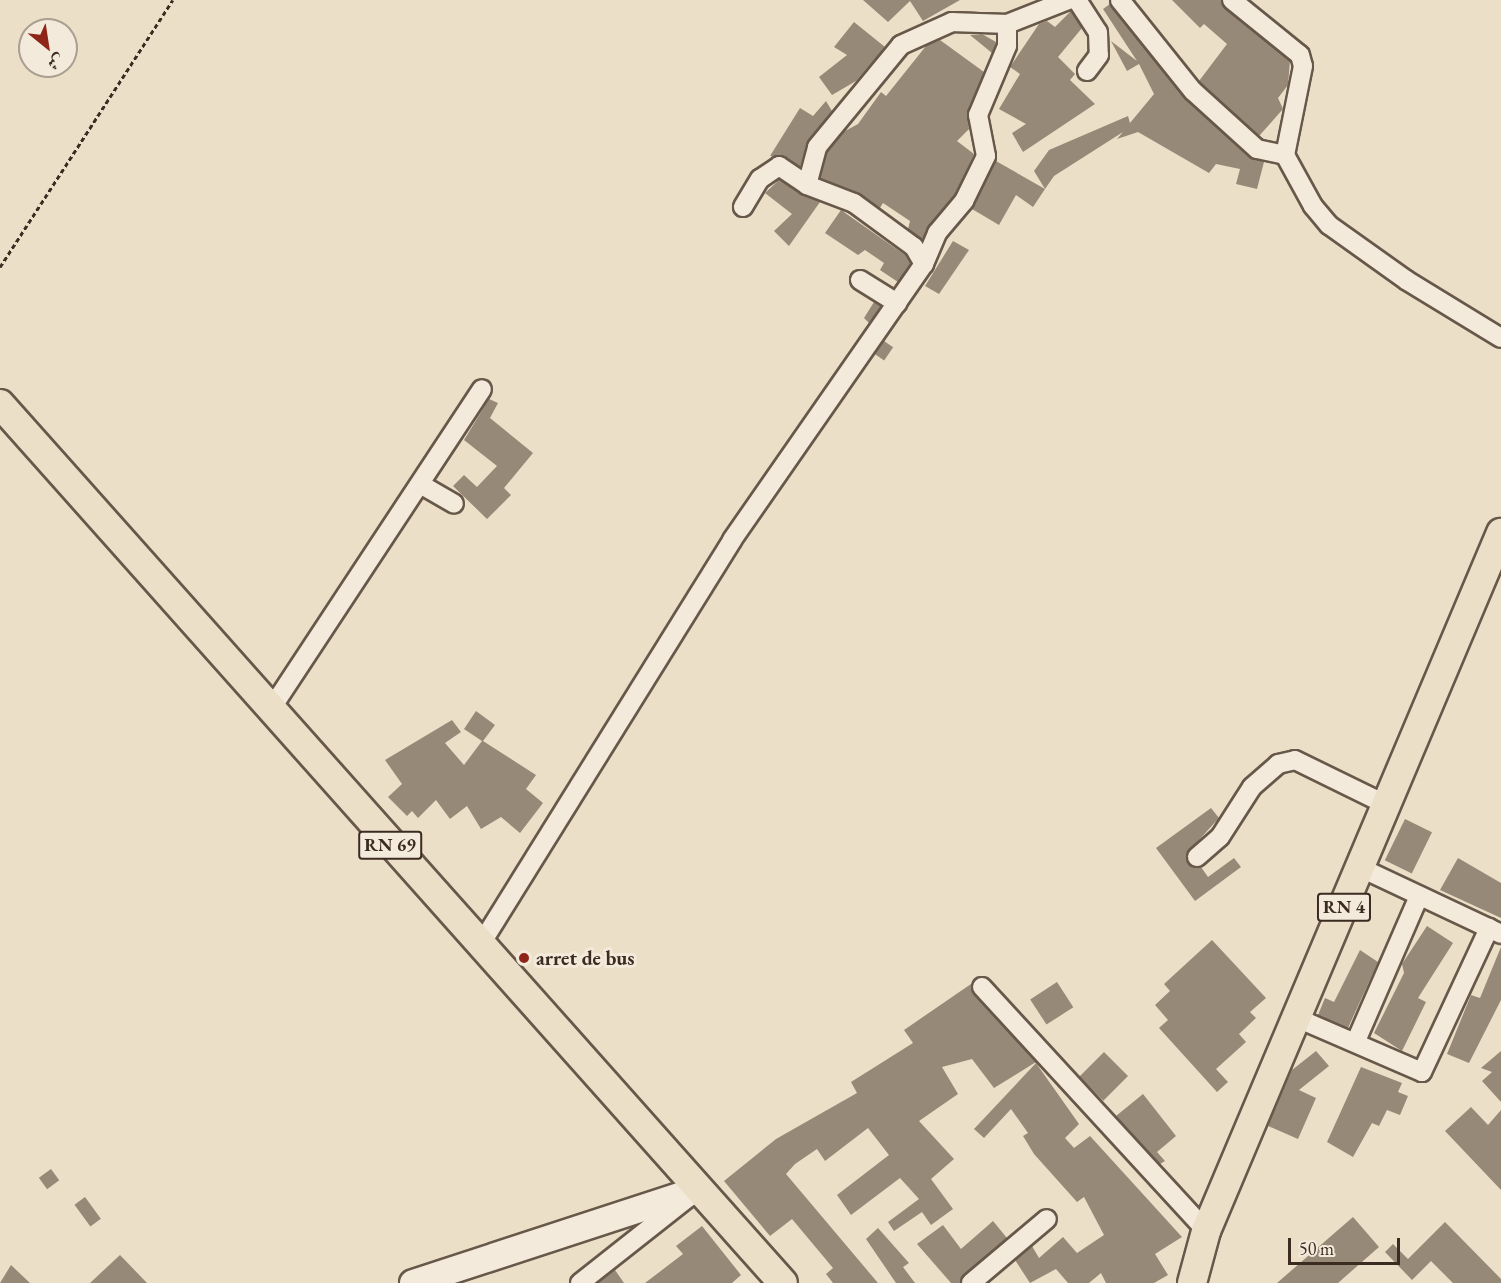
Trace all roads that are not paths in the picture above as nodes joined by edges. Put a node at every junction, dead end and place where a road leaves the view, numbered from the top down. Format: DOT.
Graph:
graph roads {
  1 [pos="1068,0"];
  2 [pos="1077,0"];
  3 [pos="1120,0"];
  4 [pos="1232,0"];
  5 [pos="1007,24"];
  6 [pos="1087,71"];
  7 [pos="1285,155"];
  8 [pos="807,186"];
  9 [pos="743,207"];
  10 [pos="924,264"];
  11 [pos="860,280"];
  12 [pos="897,303"];
  13 [pos="1501,338"];
  14 [pos="482,389"];
  15 [pos="0,404"];
  16 [pos="420,484"];
  17 [pos="454,504"];
  18 [pos="1501,533"];
  19 [pos="271,709"];
  20 [pos="1387,805"];
  21 [pos="1197,857"];
  22 [pos="1360,868"];
  23 [pos="1419,896"];
  24 [pos="1495,931"];
  25 [pos="479,947"];
  26 [pos="982,987"];
  27 [pos="1297,1018"];
  28 [pos="1356,1041"];
  29 [pos="697,1190"];
  30 [pos="1047,1219"];
  31 [pos="1206,1231"];
  32 [pos="413,1283"];
  33 [pos="580,1283"];
  34 [pos="783,1283"];
  35 [pos="970,1283"];
  36 [pos="1192,1283"];
  1 -- 5 [label="street"];
  2 -- 6 [label="street"];
  3 -- 7 [label="street"];
  4 -- 7 [label="street"];
  5 -- 8 [label="street"];
  5 -- 10 [label="street"];
  7 -- 13 [label="street"];
  8 -- 9 [label="street"];
  8 -- 10 [label="street"];
  10 -- 12 [label="street"];
  11 -- 12 [label="street"];
  12 -- 25 [label="street"];
  14 -- 16 [label="street"];
  15 -- 19 [label="main road, RN 69"];
  16 -- 17 [label="street"];
  16 -- 19 [label="street"];
  18 -- 20 [label="main road, RN 4"];
  19 -- 25 [label="main road, RN 69"];
  20 -- 21 [label="street"];
  20 -- 22 [label="main road, RN 4"];
  22 -- 23 [label="street"];
  22 -- 27 [label="main road, RN 4"];
  23 -- 24 [label="street"];
  23 -- 28 [label="street"];
  24 -- 28 [label="street"];
  25 -- 29 [label="main road, RN 69"];
  26 -- 31 [label="street"];
  27 -- 28 [label="street"];
  27 -- 31 [label="main road, RN 4"];
  29 -- 32 [label="main road"];
  29 -- 33 [label="street"];
  29 -- 34 [label="main road, RN 69"];
  30 -- 35 [label="street"];
  31 -- 36 [label="main road, RN 4"];
}
